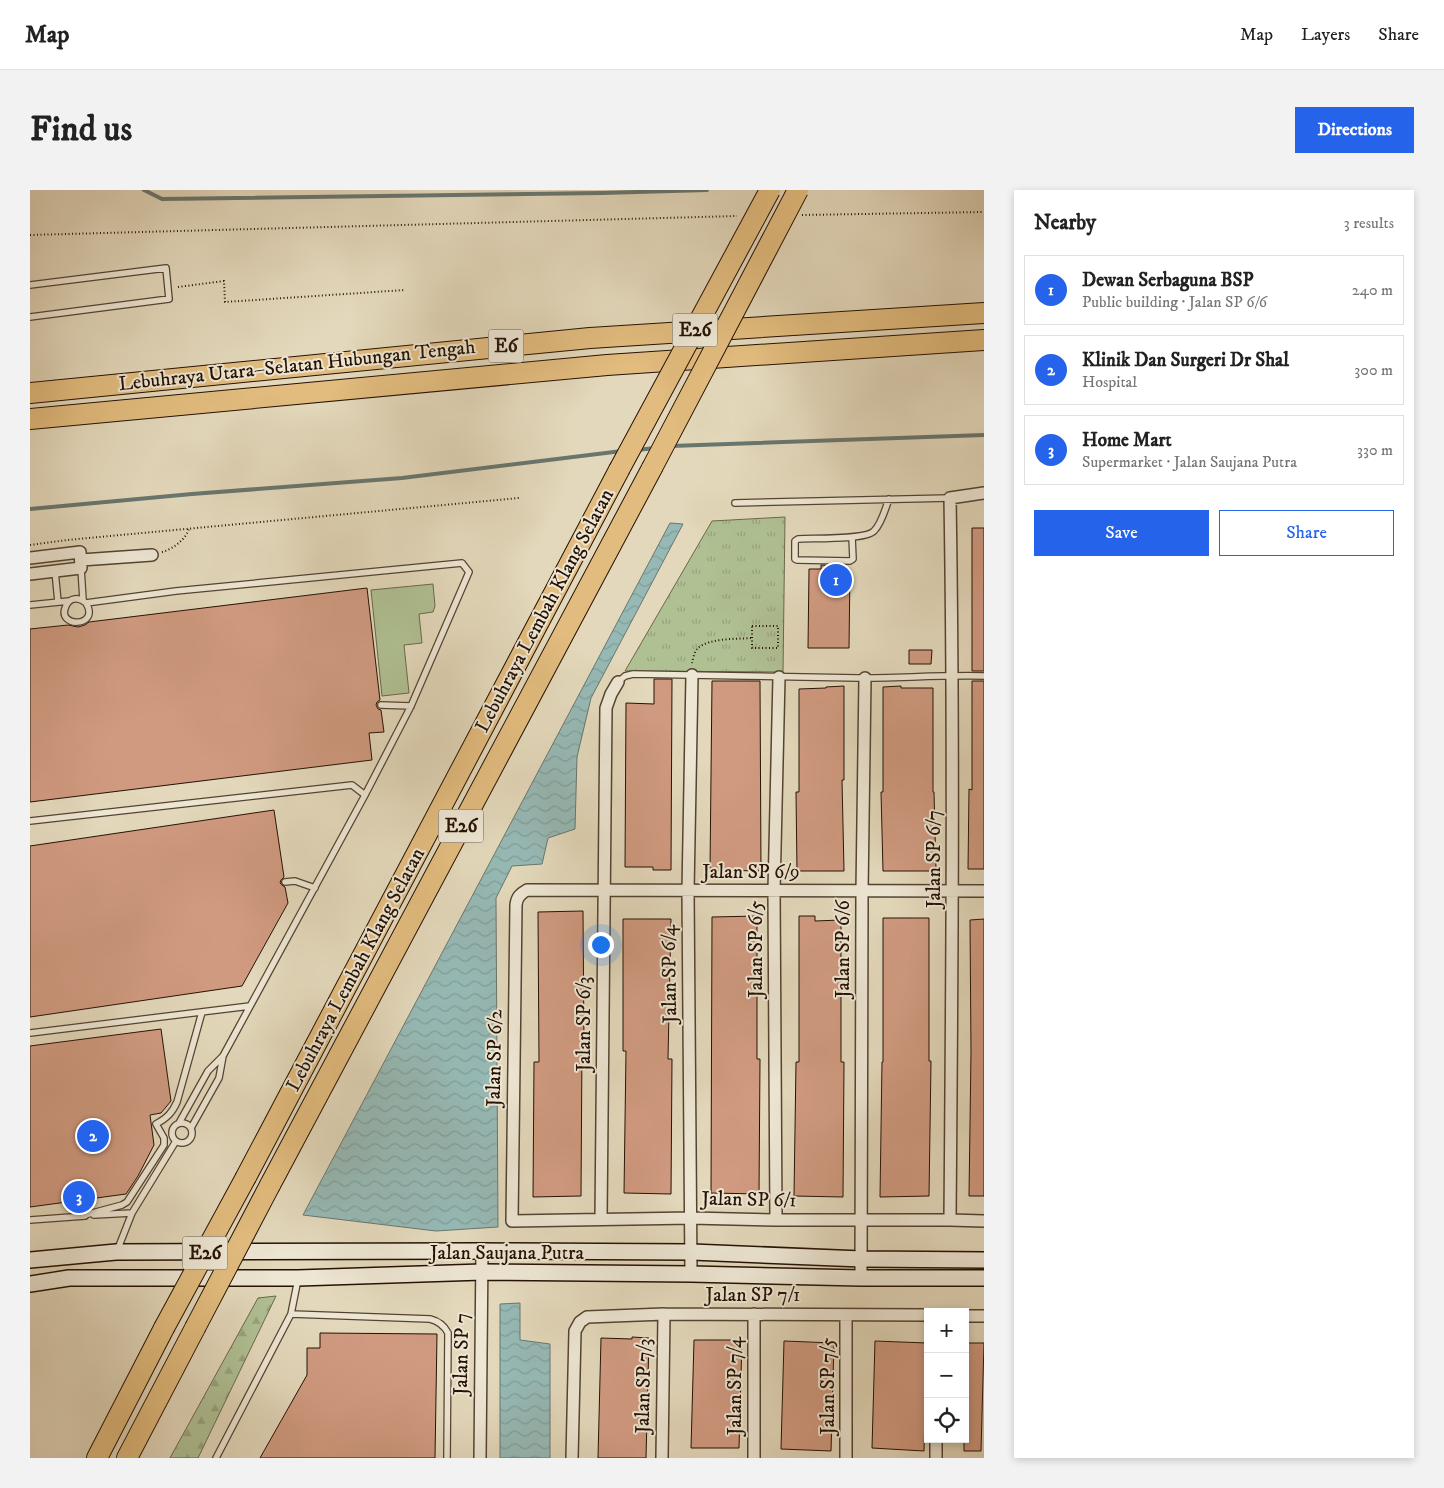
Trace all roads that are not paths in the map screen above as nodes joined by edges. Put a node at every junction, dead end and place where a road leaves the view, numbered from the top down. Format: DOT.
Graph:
graph roads {
  1 [pos="770,190"];
  2 [pos="798,190"];
  3 [pos="30,285"];
  4 [pos="984,313"];
  5 [pos="30,317"];
  6 [pos="984,340"];
  7 [pos="30,393"];
  8 [pos="30,419"];
  9 [pos="984,493"];
  10 [pos="950,498"];
  11 [pos="889,499"];
  12 [pos="735,503"];
  13 [pos="852,537"];
  14 [pos="152,555"];
  15 [pos="30,558"];
  16 [pos="81,564"];
  17 [pos="55,571"];
  18 [pos="30,574"];
  19 [pos="69,601"];
  20 [pos="84,601"];
  21 [pos="58,602"];
  22 [pos="30,605"];
  23 [pos="692,675"];
  24 [pos="953,676"];
  25 [pos="984,676"];
  26 [pos="779,677"];
  27 [pos="866,678"];
  28 [pos="618,682"];
  29 [pos="381,706"];
  30 [pos="411,706"];
  31 [pos="365,795"];
  32 [pos="30,821"];
  33 [pos="285,882"];
  34 [pos="315,888"];
  35 [pos="603,890"];
  36 [pos="688,891"];
  37 [pos="774,891"];
  38 [pos="953,891"];
  39 [pos="984,891"];
  40 [pos="862,892"];
  41 [pos="519,896"];
  42 [pos="250,1006"];
  43 [pos="202,1012"];
  44 [pos="30,1033"];
  45 [pos="223,1056"];
  46 [pos="179,1123"];
  47 [pos="191,1128"];
  48 [pos="176,1141"];
  49 [pos="132,1213"];
  50 [pos="81,1216"];
  51 [pos="691,1218"];
  52 [pos="601,1219"];
  53 [pos="30,1220"];
  54 [pos="512,1220"];
  55 [pos="776,1220"];
  56 [pos="861,1220"];
  57 [pos="950,1220"];
  58 [pos="984,1221"];
  59 [pos="482,1251"];
  60 [pos="116,1252"];
  61 [pos="692,1252"];
  62 [pos="862,1259"];
  63 [pos="30,1260"];
  64 [pos="984,1260"];
  65 [pos="482,1272"];
  66 [pos="691,1274"];
  67 [pos="298,1278"];
  68 [pos="861,1278"];
  69 [pos="984,1278"];
  70 [pos="30,1284"];
  71 [pos="291,1314"];
  72 [pos="664,1314"];
  73 [pos="754,1314"];
  74 [pos="846,1315"];
  75 [pos="924,1315"];
  76 [pos="969,1316"];
  77 [pos="984,1316"];
  78 [pos="936,1443"];
  79 [pos="97,1458"];
  80 [pos="127,1458"];
  81 [pos="216,1458"];
  82 [pos="447,1458"];
  83 [pos="480,1458"];
  84 [pos="572,1458"];
  85 [pos="662,1458"];
  86 [pos="754,1458"];
  87 [pos="846,1458"];
  88 [pos="936,1458"];
  1 -- 79 [label="highway, Lebuhraya Lembah Klang Selatan / E26, bridge"];
  2 -- 80 [label="highway, Lebuhraya Lembah Klang Selatan / E26, bridge"];
  3 -- 5 [label="lane"];
  4 -- 7 [label="highway, Lebuhraya Utara–Selatan Hubungan Tengah / E6"];
  6 -- 8 [label="highway, Lebuhraya Utara–Selatan Hubungan Tengah / E6"];
  9 -- 10 [label="street"];
  10 -- 11 [label="lane"];
  10 -- 24 [label="street, Jalan SP 6/7"];
  11 -- 12 [label="lane"];
  11 -- 13 [label="lane"];
  13 -- 13 [label="lane"];
  14 -- 16 [label="street"];
  15 -- 16 [label="street"];
  16 -- 17 [label="street"];
  16 -- 20 [label="lane"];
  17 -- 18 [label="street"];
  17 -- 21 [label="lane"];
  19 -- 20 [label="lane"];
  19 -- 20 [label="lane"];
  19 -- 21 [label="lane"];
  20 -- 30 [label="lane"];
  21 -- 22 [label="lane"];
  23 -- 26 [label="lane"];
  23 -- 28 [label="lane"];
  23 -- 36 [label="street, Jalan SP 6/4"];
  24 -- 25 [label="lane"];
  24 -- 27 [label="lane"];
  24 -- 38 [label="street, Jalan SP 6/7"];
  26 -- 27 [label="lane"];
  26 -- 37 [label="street, Jalan SP 6/5"];
  27 -- 40 [label="street, Jalan SP 6/6"];
  28 -- 35 [label="street, Jalan SP 6/3"];
  29 -- 30 [label="lane"];
  30 -- 31 [label="lane"];
  31 -- 32 [label="lane"];
  31 -- 34 [label="lane"];
  33 -- 34 [label="lane"];
  34 -- 42 [label="lane"];
  35 -- 36 [label="street, Jalan SP 6/9"];
  35 -- 41 [label="street, Jalan SP 6/9"];
  35 -- 52 [label="street, Jalan SP 6/3"];
  36 -- 37 [label="street, Jalan SP 6/9"];
  36 -- 51 [label="street, Jalan SP 6/4"];
  37 -- 40 [label="street, Jalan SP 6/9"];
  37 -- 55 [label="street, Jalan SP 6/5"];
  38 -- 39 [label="street, Jalan SP 6/9"];
  38 -- 40 [label="street, Jalan SP 6/9"];
  38 -- 57 [label="street, Jalan SP 6/7"];
  40 -- 56 [label="street, Jalan SP 6/6"];
  41 -- 54 [label="street, Jalan SP 6/2"];
  42 -- 43 [label="lane"];
  42 -- 45 [label="lane"];
  43 -- 44 [label="lane"];
  43 -- 50 [label="lane"];
  45 -- 46 [label="lane"];
  45 -- 47 [label="lane"];
  46 -- 47 [label="lane"];
  46 -- 48 [label="lane"];
  47 -- 48 [label="lane"];
  48 -- 49 [label="lane"];
  49 -- 50 [label="lane"];
  49 -- 60 [label="lane"];
  50 -- 53 [label="lane"];
  51 -- 52 [label="street, Jalan SP 6/1"];
  51 -- 55 [label="street, Jalan SP 6/1"];
  51 -- 61 [label="street, Jalan SP 6/4"];
  52 -- 54 [label="street, Jalan SP 6/1"];
  55 -- 56 [label="street, Jalan SP 6/1"];
  56 -- 57 [label="street, Jalan SP 6/1"];
  56 -- 62 [label="street, Jalan SP 6/6"];
  57 -- 58 [label="street, Jalan SP 6/1"];
  59 -- 60 [label="main road, Jalan Saujana Putra"];
  59 -- 61 [label="main road, Jalan Saujana Putra"];
  59 -- 65 [label="street, Jalan SP 7"];
  60 -- 63 [label="main road, Jalan Saujana Putra"];
  61 -- 62 [label="main road, Jalan Saujana Putra"];
  61 -- 66 [label="street, Jalan SP 6/4"];
  62 -- 64 [label="main road, Jalan Saujana Putra"];
  62 -- 68 [label="street, Jalan SP 6/6"];
  65 -- 66 [label="main road, Jalan Saujana Putra"];
  65 -- 67 [label="main road, Jalan Saujana Putra"];
  65 -- 83 [label="street, Jalan SP 7"];
  66 -- 68 [label="main road, Jalan Saujana Putra"];
  67 -- 70 [label="main road, Jalan Saujana Putra"];
  67 -- 71 [label="lane"];
  68 -- 69 [label="main road, Jalan Saujana Putra"];
  71 -- 81 [label="lane"];
  71 -- 82 [label="lane"];
  72 -- 73 [label="street, Jalan SP 7/1"];
  72 -- 84 [label="street, Jalan SP 7/1"];
  72 -- 85 [label="street, Jalan SP 7/3"];
  73 -- 74 [label="street, Jalan SP 7/1"];
  73 -- 86 [label="street, Jalan SP 7/4"];
  74 -- 75 [label="street, Jalan SP 7/1"];
  74 -- 87 [label="street, Jalan SP 7/5"];
  76 -- 77 [label="street"];
  78 -- 88 [label="street"];
}
